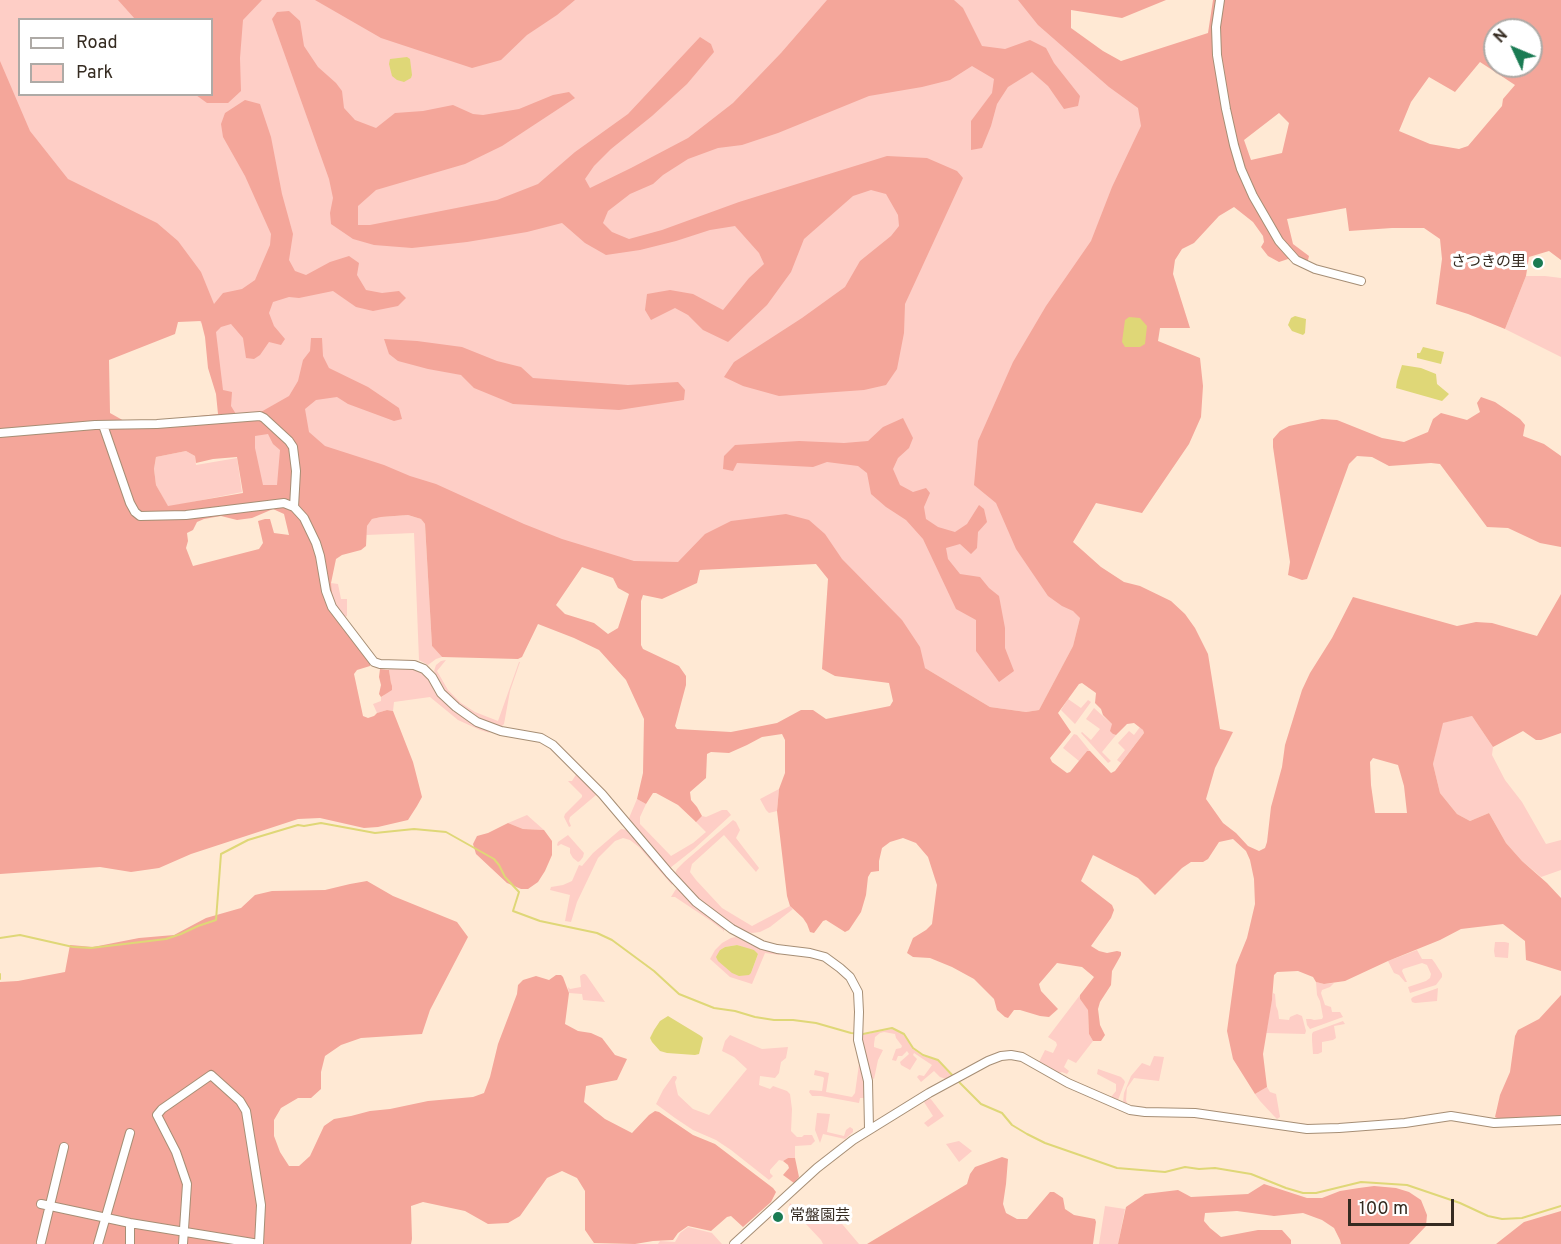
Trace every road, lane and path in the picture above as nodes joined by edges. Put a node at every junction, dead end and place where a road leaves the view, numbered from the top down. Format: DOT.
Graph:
graph roads {
  1 [pos="1220,0"];
  2 [pos="1361,281"];
  3 [pos="103,425"];
  4 [pos="0,433"];
  5 [pos="294,507"];
  6 [pos="1561,1120"];
  7 [pos="869,1130"];
  8 [pos="130,1134"];
  9 [pos="64,1147"];
  10 [pos="46,1205"];
  11 [pos="105,1218"];
  12 [pos="130,1223"];
  13 [pos="184,1233"];
  14 [pos="41,1242"];
  15 [pos="98,1244"];
  16 [pos="130,1244"];
  17 [pos="183,1244"];
  18 [pos="734,1244"];
  1 -- 2 [label="street"];
  3 -- 4 [label="street"];
  3 -- 5 [label="street"];
  3 -- 5 [label="street"];
  5 -- 7 [label="street"];
  6 -- 7 [label="street"];
  7 -- 18 [label="street"];
  8 -- 11 [label="street"];
  9 -- 10 [label="street"];
  10 -- 11 [label="street"];
  10 -- 14 [label="street"];
  11 -- 12 [label="street"];
  11 -- 15 [label="street"];
  12 -- 13 [label="street"];
  12 -- 16 [label="street"];
  13 -- 13 [label="street"];
  13 -- 17 [label="street"];
}
